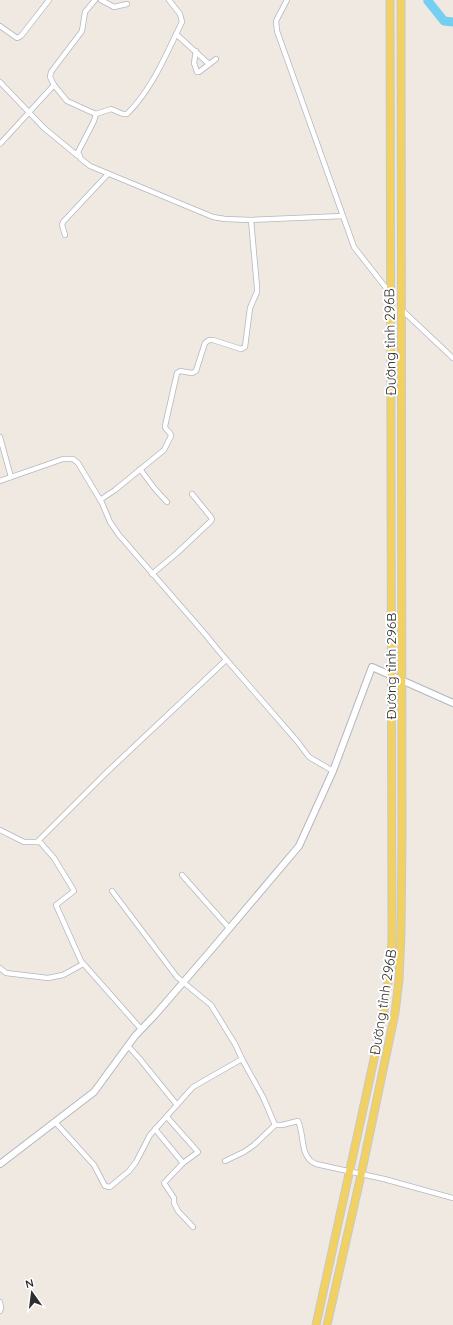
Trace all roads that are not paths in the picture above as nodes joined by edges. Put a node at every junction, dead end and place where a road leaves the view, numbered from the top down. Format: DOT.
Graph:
graph roads {
  1 [pos="49,0"];
  2 [pos="95,0"];
  3 [pos="101,0"];
  4 [pos="169,0"];
  5 [pos="287,0"];
  6 [pos="390,0"];
  7 [pos="401,0"];
  8 [pos="127,4"];
  9 [pos="0,26"];
  10 [pos="176,34"];
  11 [pos="196,51"];
  12 [pos="216,59"];
  13 [pos="209,64"];
  14 [pos="0,82"];
  15 [pos="54,85"];
  16 [pos="30,112"];
  17 [pos="96,114"];
  18 [pos="0,144"];
  19 [pos="78,156"];
  20 [pos="108,174"];
  21 [pos="343,216"];
  22 [pos="251,220"];
  23 [pos="65,235"];
  24 [pos="390,293"];
  25 [pos="402,310"];
  26 [pos="453,358"];
  27 [pos="0,437"];
  28 [pos="140,469"];
  29 [pos="12,477"];
  30 [pos="0,481"];
  31 [pos="192,494"];
  32 [pos="100,500"];
  33 [pos="167,502"];
  34 [pos="152,574"];
  35 [pos="226,660"];
  36 [pos="391,676"];
  37 [pos="401,680"];
  38 [pos="453,703"];
  39 [pos="333,770"];
  40 [pos="0,830"];
  41 [pos="37,842"];
  42 [pos="182,874"];
  43 [pos="112,890"];
  44 [pos="229,928"];
  45 [pos="83,964"];
  46 [pos="0,968"];
  47 [pos="183,982"];
  48 [pos="142,1029"];
  49 [pos="128,1046"];
  50 [pos="242,1059"];
  51 [pos="177,1105"];
  52 [pos="167,1117"];
  53 [pos="55,1122"];
  54 [pos="275,1125"];
  55 [pos="155,1129"];
  56 [pos="225,1161"];
  57 [pos="183,1163"];
  58 [pos="0,1164"];
  59 [pos="349,1171"];
  60 [pos="361,1175"];
  61 [pos="453,1198"];
  62 [pos="193,1227"];
  63 [pos="0,1302"];
  64 [pos="0,1311"];
  65 [pos="316,1325"];
  66 [pos="327,1325"];
  1 -- 9 [label="street"];
  2 -- 15 [label="street"];
  3 -- 8 [label="street"];
  4 -- 10 [label="street"];
  5 -- 21 [label="street"];
  6 -- 24 [label="main road, Đường tỉnh 296B"];
  7 -- 25 [label="main road, Đường tỉnh 296B"];
  10 -- 11 [label="street"];
  10 -- 17 [label="street"];
  11 -- 13 [label="street"];
  11 -- 13 [label="street"];
  12 -- 13 [label="street"];
  14 -- 16 [label="street"];
  15 -- 16 [label="street"];
  15 -- 17 [label="street"];
  16 -- 18 [label="street"];
  16 -- 19 [label="street"];
  17 -- 19 [label="street"];
  19 -- 20 [label="street"];
  20 -- 22 [label="street"];
  20 -- 23 [label="street"];
  21 -- 22 [label="street"];
  21 -- 24 [label="street"];
  22 -- 28 [label="street"];
  24 -- 36 [label="main road, Đường tỉnh 296B"];
  25 -- 26 [label="street"];
  25 -- 37 [label="main road, Đường tỉnh 296B"];
  27 -- 29 [label="street"];
  28 -- 32 [label="street"];
  28 -- 33 [label="street"];
  29 -- 30 [label="street"];
  29 -- 32 [label="street"];
  31 -- 34 [label="street"];
  32 -- 34 [label="street"];
  34 -- 35 [label="street"];
  35 -- 39 [label="street"];
  35 -- 41 [label="street"];
  36 -- 37 [label="street"];
  36 -- 39 [label="street"];
  36 -- 59 [label="main road, Đường tỉnh 296B"];
  37 -- 38 [label="street"];
  37 -- 60 [label="main road, Đường tỉnh 296B"];
  39 -- 44 [label="street"];
  40 -- 41 [label="street"];
  41 -- 45 [label="street"];
  42 -- 44 [label="street"];
  43 -- 47 [label="street"];
  44 -- 47 [label="street"];
  45 -- 46 [label="street"];
  45 -- 48 [label="street"];
  47 -- 48 [label="street"];
  47 -- 50 [label="street"];
  48 -- 49 [label="street"];
  49 -- 51 [label="street"];
  49 -- 53 [label="street"];
  50 -- 51 [label="street"];
  50 -- 54 [label="street"];
  51 -- 52 [label="street"];
  52 -- 55 [label="street"];
  52 -- 57 [label="street"];
  53 -- 55 [label="street"];
  53 -- 58 [label="street"];
  54 -- 56 [label="street"];
  54 -- 59 [label="street"];
  55 -- 57 [label="street"];
  57 -- 62 [label="street"];
  59 -- 60 [label="street"];
  59 -- 65 [label="main road, Đường tỉnh 296B"];
  60 -- 61 [label="street"];
  60 -- 66 [label="main road, Đường tỉnh 296B"];
  63 -- 64 [label="street"];
}
